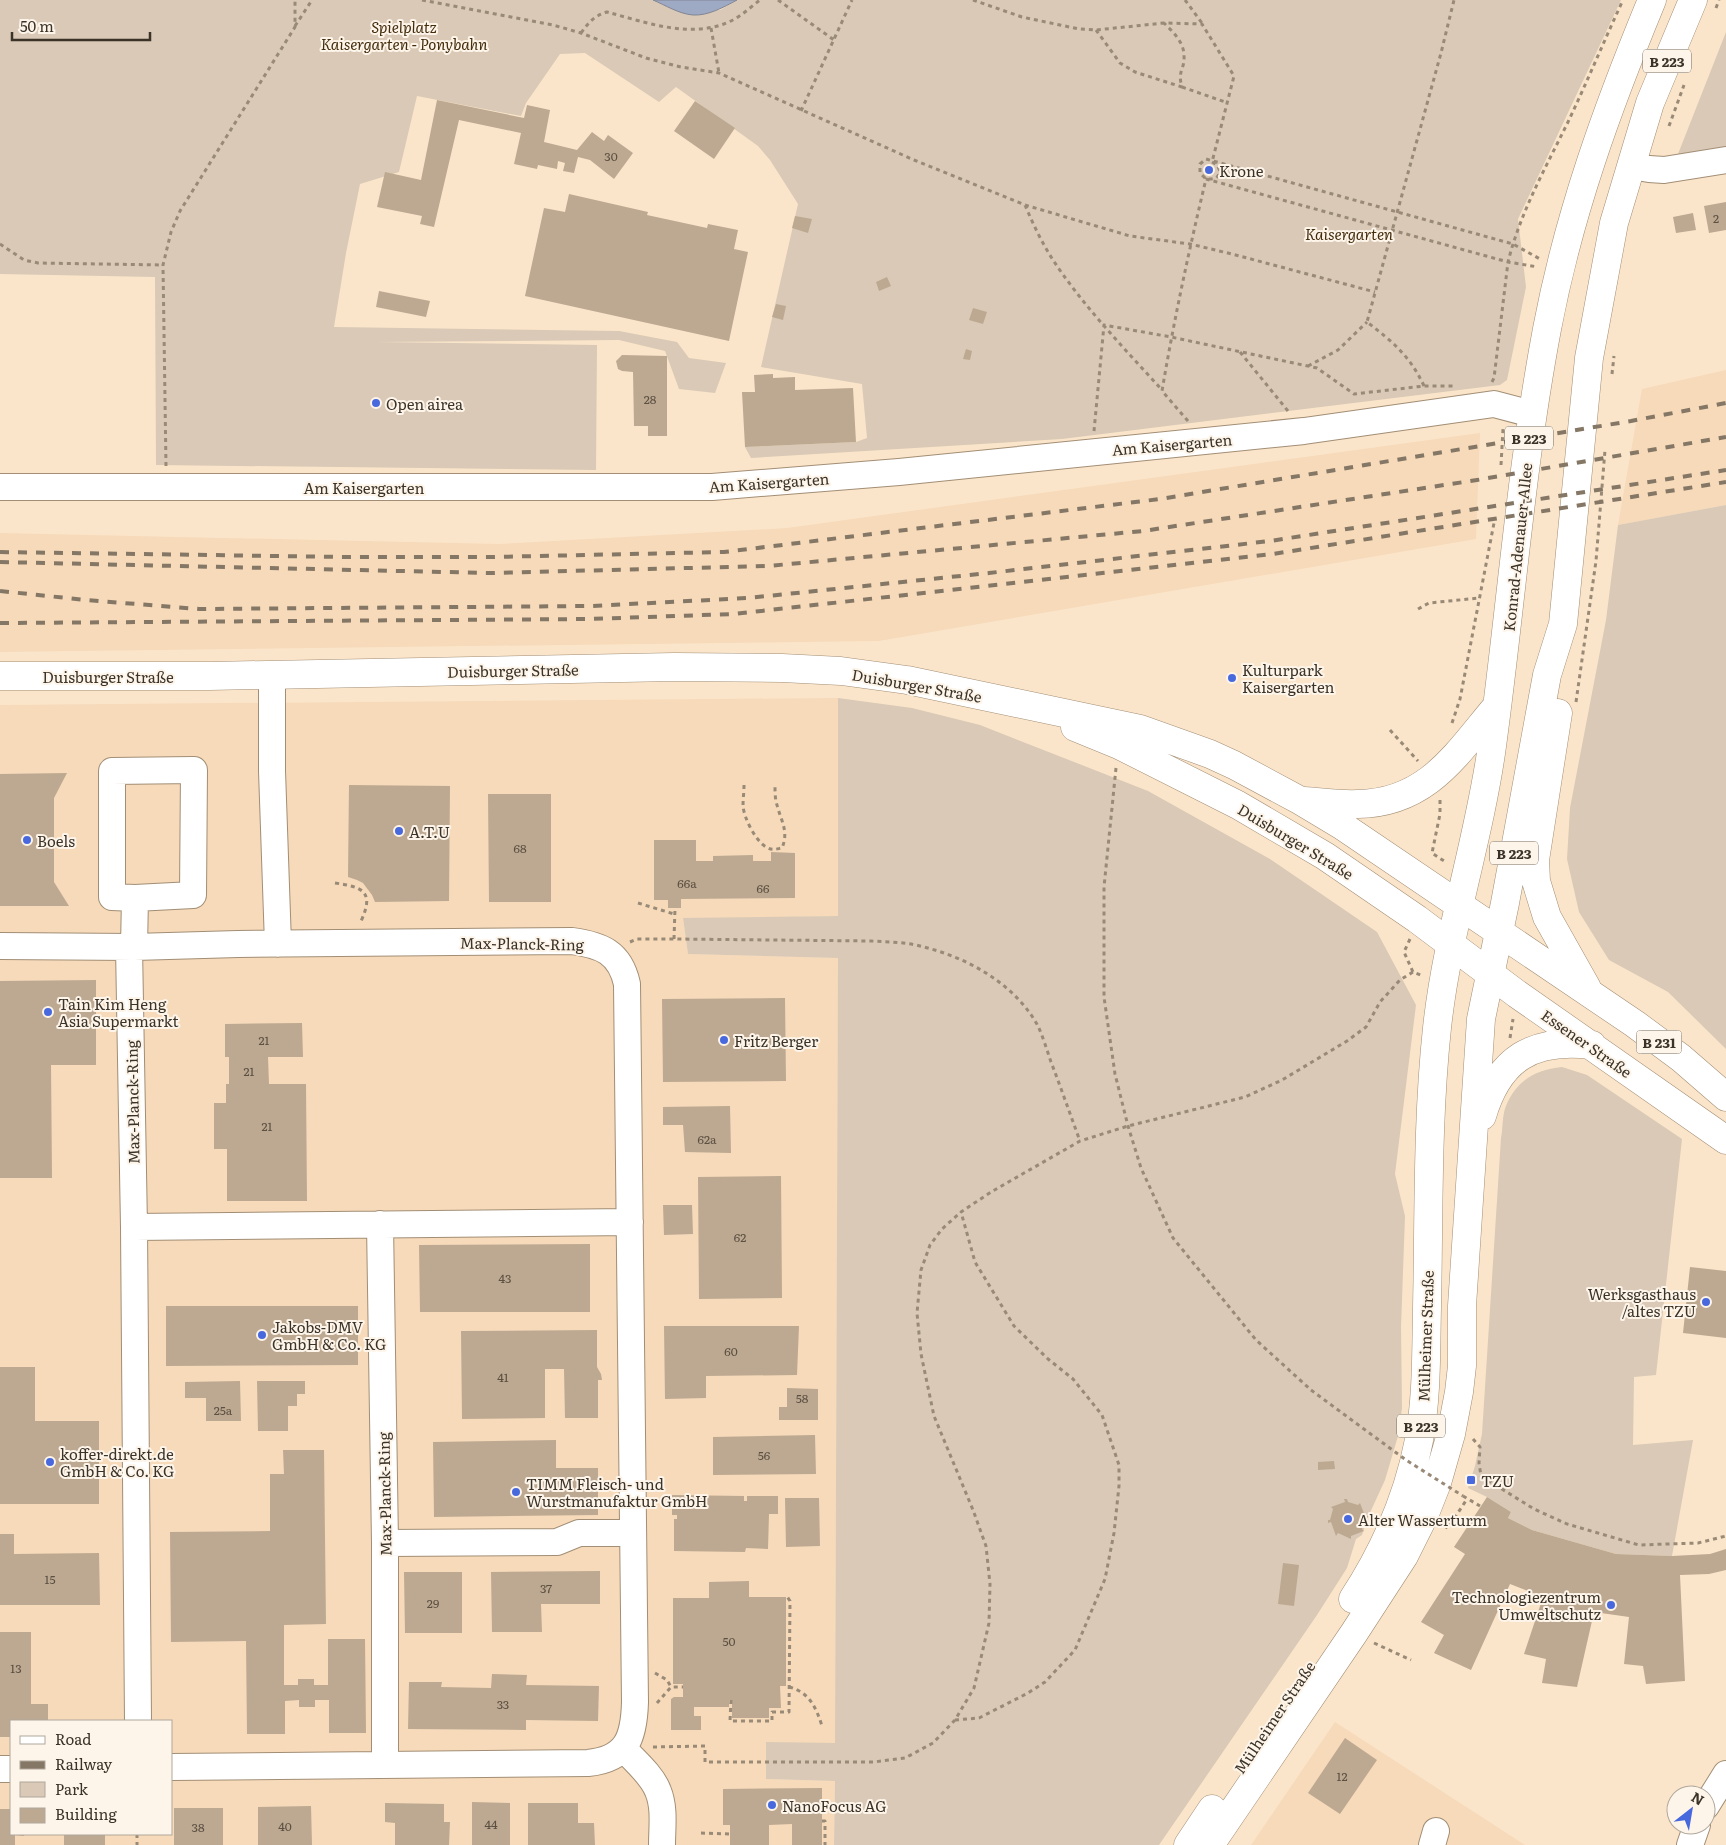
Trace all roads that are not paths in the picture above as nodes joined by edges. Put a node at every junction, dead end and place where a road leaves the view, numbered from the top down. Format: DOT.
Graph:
graph roads {
  1 [pos="1652,0"];
  2 [pos="1703,8"];
  3 [pos="1603,124"];
  4 [pos="1726,160"];
  5 [pos="1631,166"];
  6 [pos="1532,414"];
  7 [pos="0,487"];
  8 [pos="1563,624"];
  9 [pos="272,675"];
  10 [pos="0,676"];
  11 [pos="1023,705"];
  12 [pos="1497,706"];
  13 [pos="1301,801"];
  14 [pos="135,898"];
  15 [pos="1459,905"];
  16 [pos="1498,931"];
  17 [pos="1450,943"];
  18 [pos="278,944"];
  19 [pos="0,946"];
  20 [pos="132,947"];
  21 [pos="1489,974"];
  22 [pos="1589,992"];
  23 [pos="1592,1045"];
  24 [pos="1726,1097"];
  25 [pos="1726,1140"];
  26 [pos="1472,1153"];
  27 [pos="630,1222"];
  28 [pos="380,1224"];
  29 [pos="134,1227"];
  30 [pos="633,1533"];
  31 [pos="385,1542"];
  32 [pos="138,1720"];
  33 [pos="627,1753"];
  34 [pos="385,1764"];
  35 [pos="172,1767"];
  36 [pos="1726,1774"];
  37 [pos="1716,1790"];
  38 [pos="662,1845"];
  39 [pos="1188,1845"];
  40 [pos="1210,1845"];
  1 -- 3 [label="main road, Konrad-Adenauer-Allee / B 223"];
  2 -- 5 [label="main road, B 223"];
  3 -- 5 [label="main road"];
  3 -- 6 [label="main road, Konrad-Adenauer-Allee / B 223"];
  4 -- 5 [label="street"];
  5 -- 8 [label="main road, B 223"];
  6 -- 7 [label="street, Am Kaisergarten"];
  6 -- 12 [label="main road, Konrad-Adenauer-Allee / B 223"];
  8 -- 16 [label="main road, B 223"];
  8 -- 22 [label="main road"];
  9 -- 10 [label="main road, Duisburger Straße"];
  9 -- 11 [label="main road, Duisburger Straße"];
  9 -- 18 [label="street"];
  11 -- 13 [label="main road, Duisburger Straße"];
  11 -- 17 [label="main road, Duisburger Straße"];
  12 -- 13 [label="main road"];
  12 -- 15 [label="main road, Konrad-Adenauer-Allee / B 223"];
  13 -- 15 [label="main road, Duisburger Straße"];
  14 -- 14 [label="street"];
  14 -- 20 [label="street"];
  15 -- 16 [label="main road, B 231"];
  15 -- 17 [label="main road, Konrad-Adenauer-Allee / B 223"];
  16 -- 21 [label="main road, B 223"];
  16 -- 22 [label="main road, B 231"];
  17 -- 21 [label="main road, Essener Straße / B 231"];
  17 -- 39 [label="main road, Mülheimer Straße / B 223"];
  18 -- 20 [label="street, Max-Planck-Ring"];
  18 -- 27 [label="street, Max-Planck-Ring"];
  19 -- 20 [label="street, Max-Planck-Ring"];
  20 -- 29 [label="street, Max-Planck-Ring"];
  21 -- 23 [label="main road, Essener Straße / B 231"];
  21 -- 26 [label="main road, Mülheimer Straße / B 223"];
  22 -- 24 [label="main road, B 231"];
  23 -- 25 [label="main road, Essener Straße / B 231"];
  23 -- 26 [label="main road"];
  26 -- 40 [label="main road, Mülheimer Straße / B 223"];
  27 -- 28 [label="street"];
  27 -- 30 [label="street"];
  28 -- 29 [label="street"];
  28 -- 31 [label="street, Max-Planck-Ring"];
  29 -- 32 [label="street, Max-Planck-Ring"];
  30 -- 31 [label="street"];
  30 -- 33 [label="street"];
  31 -- 34 [label="street, Max-Planck-Ring"];
  33 -- 34 [label="street"];
  33 -- 38 [label="street"];
  34 -- 35 [label="street"];
  36 -- 37 [label="street"];
}
